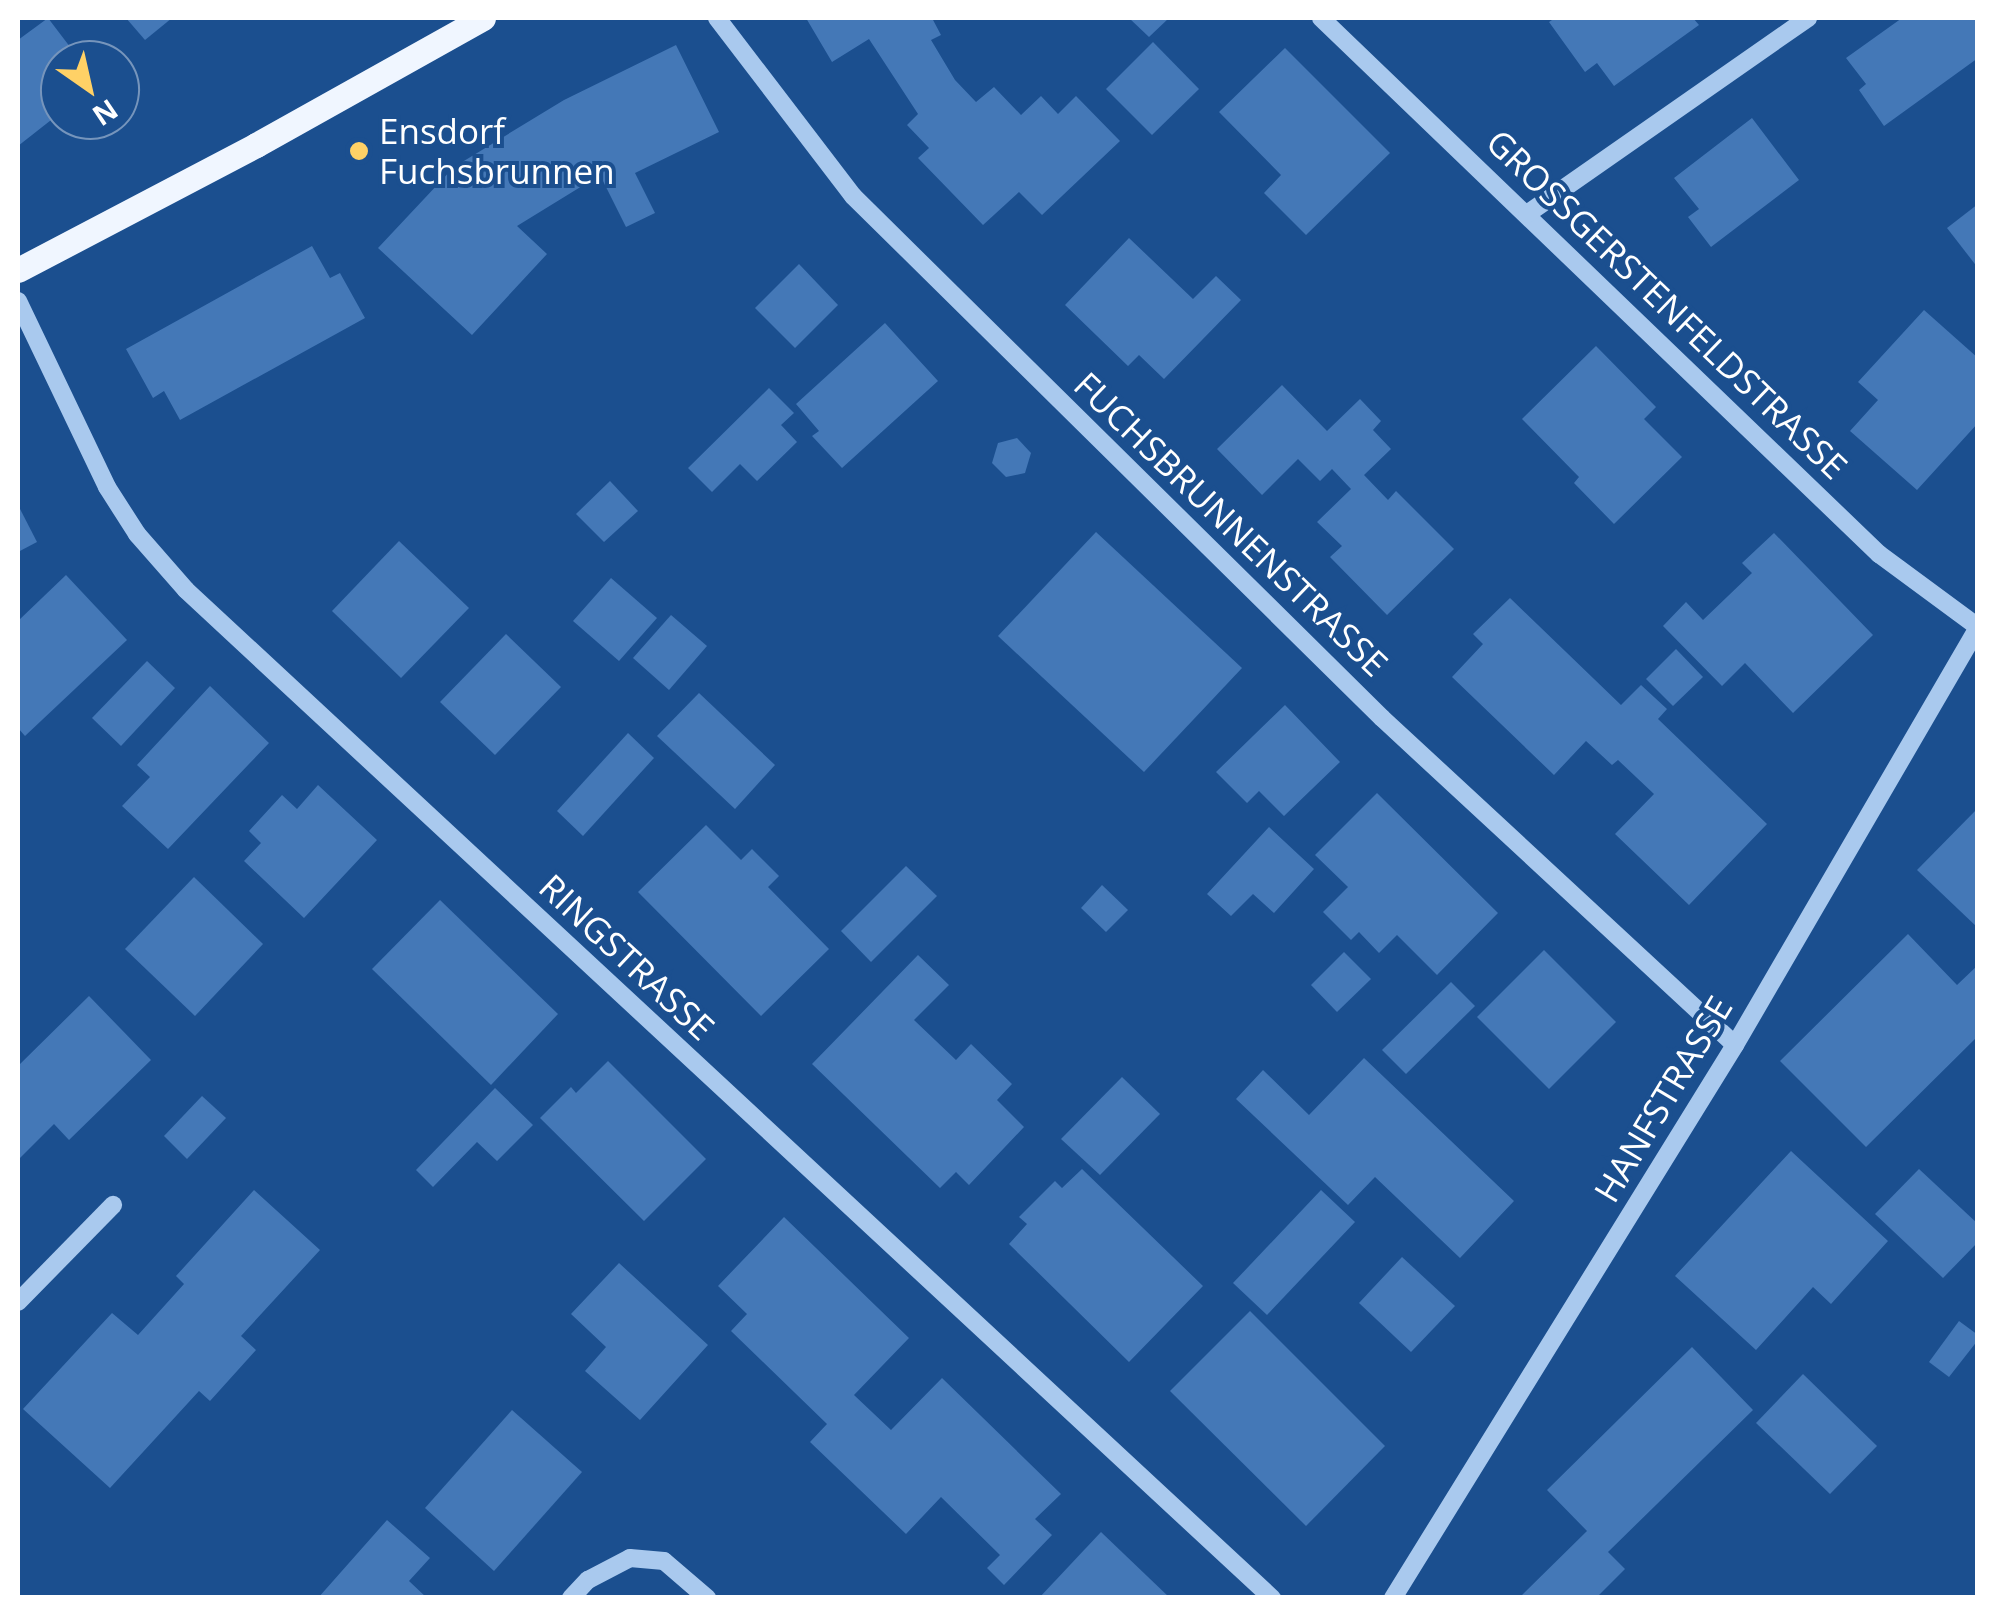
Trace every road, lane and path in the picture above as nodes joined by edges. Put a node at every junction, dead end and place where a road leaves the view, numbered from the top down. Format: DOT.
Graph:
graph roads {
  1 [pos="483,18"];
  2 [pos="717,18"];
  3 [pos="1321,18"];
  4 [pos="1808,18"];
  5 [pos="1527,214"];
  6 [pos="18,270"];
  7 [pos="18,301"];
  8 [pos="1978,628"];
  9 [pos="1735,1044"];
  10 [pos="112,1204"];
  11 [pos="18,1302"];
  12 [pos="570,1598"];
  13 [pos="707,1598"];
  14 [pos="1272,1598"];
  15 [pos="1393,1598"];
  1 -- 6 [label="main road"];
  2 -- 9 [label="street, FUCHSBRUNNENSTRASSE"];
  3 -- 5 [label="street, GROSSGERSTENFELDSTRASSE"];
  4 -- 5 [label="street"];
  5 -- 8 [label="street, GROSSGERSTENFELDSTRASSE"];
  7 -- 14 [label="street, RINGSTRASSE"];
  8 -- 9 [label="street, HANFSTRASSE"];
  9 -- 15 [label="street, HANFSTRASSE"];
  10 -- 11 [label="street"];
  12 -- 13 [label="street"];
}
